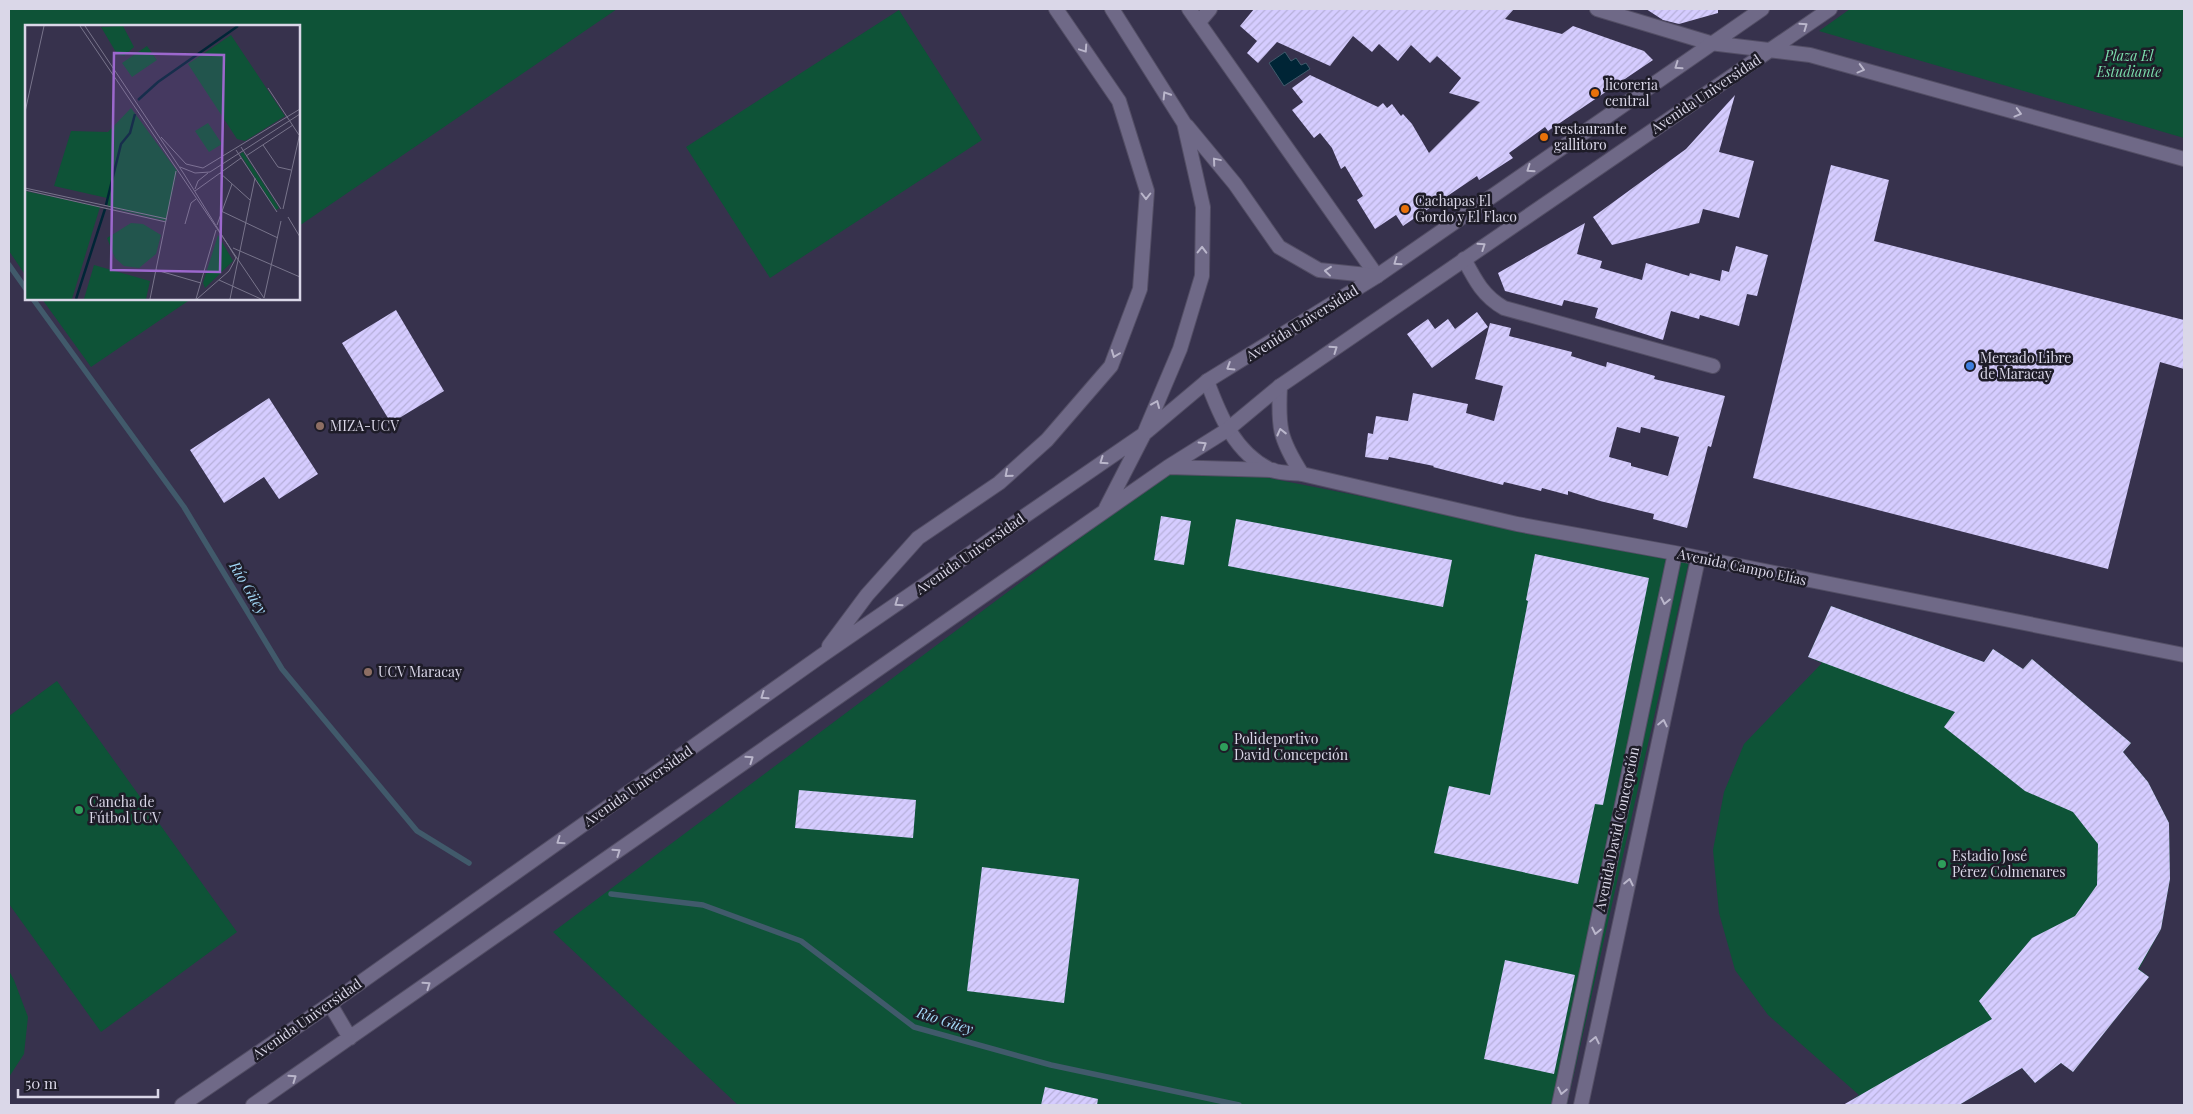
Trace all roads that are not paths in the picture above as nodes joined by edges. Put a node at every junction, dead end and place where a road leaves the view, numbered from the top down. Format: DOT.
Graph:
graph roads {
  1 [pos="1056,9"];
  2 [pos="1112,9"];
  3 [pos="1189,9"];
  4 [pos="1210,9"];
  5 [pos="1596,9"];
  6 [pos="1762,9"];
  7 [pos="1830,9"];
  8 [pos="1199,22"];
  9 [pos="1710,43"];
  10 [pos="1770,50"];
  11 [pos="1184,123"];
  12 [pos="2184,159"];
  13 [pos="1464,259"];
  14 [pos="1377,276"];
  15 [pos="1713,366"];
  16 [pos="1208,381"];
  17 [pos="1280,386"];
  18 [pos="1227,430"];
  19 [pos="1144,434"];
  20 [pos="1168,467"];
  21 [pos="1272,470"];
  22 [pos="1302,474"];
  23 [pos="1105,511"];
  24 [pos="1675,554"];
  25 [pos="1698,559"];
  26 [pos="2184,655"];
  27 [pos="821,656"];
  28 [pos="330,1004"];
  29 [pos="350,1038"];
  30 [pos="182,1105"];
  31 [pos="253,1105"];
  32 [pos="1559,1105"];
  33 [pos="1581,1105"];
  1 -- 27 [label="street, one-way"];
  11 -- 2 [label="street, one-way"];
  3 -- 8 [label="street"];
  4 -- 8 [label="street"];
  5 -- 9 [label="street"];
  6 -- 9 [label="street, Avenida Universidad"];
  10 -- 7 [label="street, Avenida Universidad, one-way"];
  8 -- 14 [label="street"];
  9 -- 10 [label="street"];
  9 -- 14 [label="street, Avenida Universidad, one-way"];
  10 -- 12 [label="street, one-way"];
  13 -- 10 [label="street, Avenida Universidad, one-way"];
  14 -- 11 [label="street, one-way"];
  19 -- 11 [label="street, one-way"];
  13 -- 15 [label="street"];
  17 -- 13 [label="street, Avenida Universidad, one-way"];
  14 -- 16 [label="street, Avenida Universidad, one-way"];
  16 -- 18 [label="street"];
  16 -- 19 [label="street, Avenida Universidad"];
  17 -- 18 [label="street, Avenida Universidad"];
  22 -- 17 [label="street, one-way"];
  20 -- 18 [label="street, Avenida Universidad, one-way"];
  18 -- 21 [label="street"];
  19 -- 23 [label="street"];
  19 -- 27 [label="street, Avenida Universidad, one-way"];
  20 -- 21 [label="street, Avenida Campo Elías"];
  20 -- 23 [label="street, Avenida Universidad"];
  21 -- 22 [label="street, Avenida Campo Elías"];
  22 -- 24 [label="street, Avenida Campo Elías"];
  29 -- 23 [label="street, Avenida Universidad, one-way"];
  24 -- 25 [label="street, Avenida Campo Elías"];
  24 -- 32 [label="street, Avenida David Concepción, one-way"];
  25 -- 26 [label="street, Avenida Campo Elías"];
  33 -- 25 [label="street, Avenida David Concepción, one-way"];
  27 -- 28 [label="street, Avenida Universidad, one-way"];
  28 -- 29 [label="street"];
  28 -- 30 [label="street, Avenida Universidad"];
  31 -- 29 [label="street, Avenida Universidad, one-way"];
}
